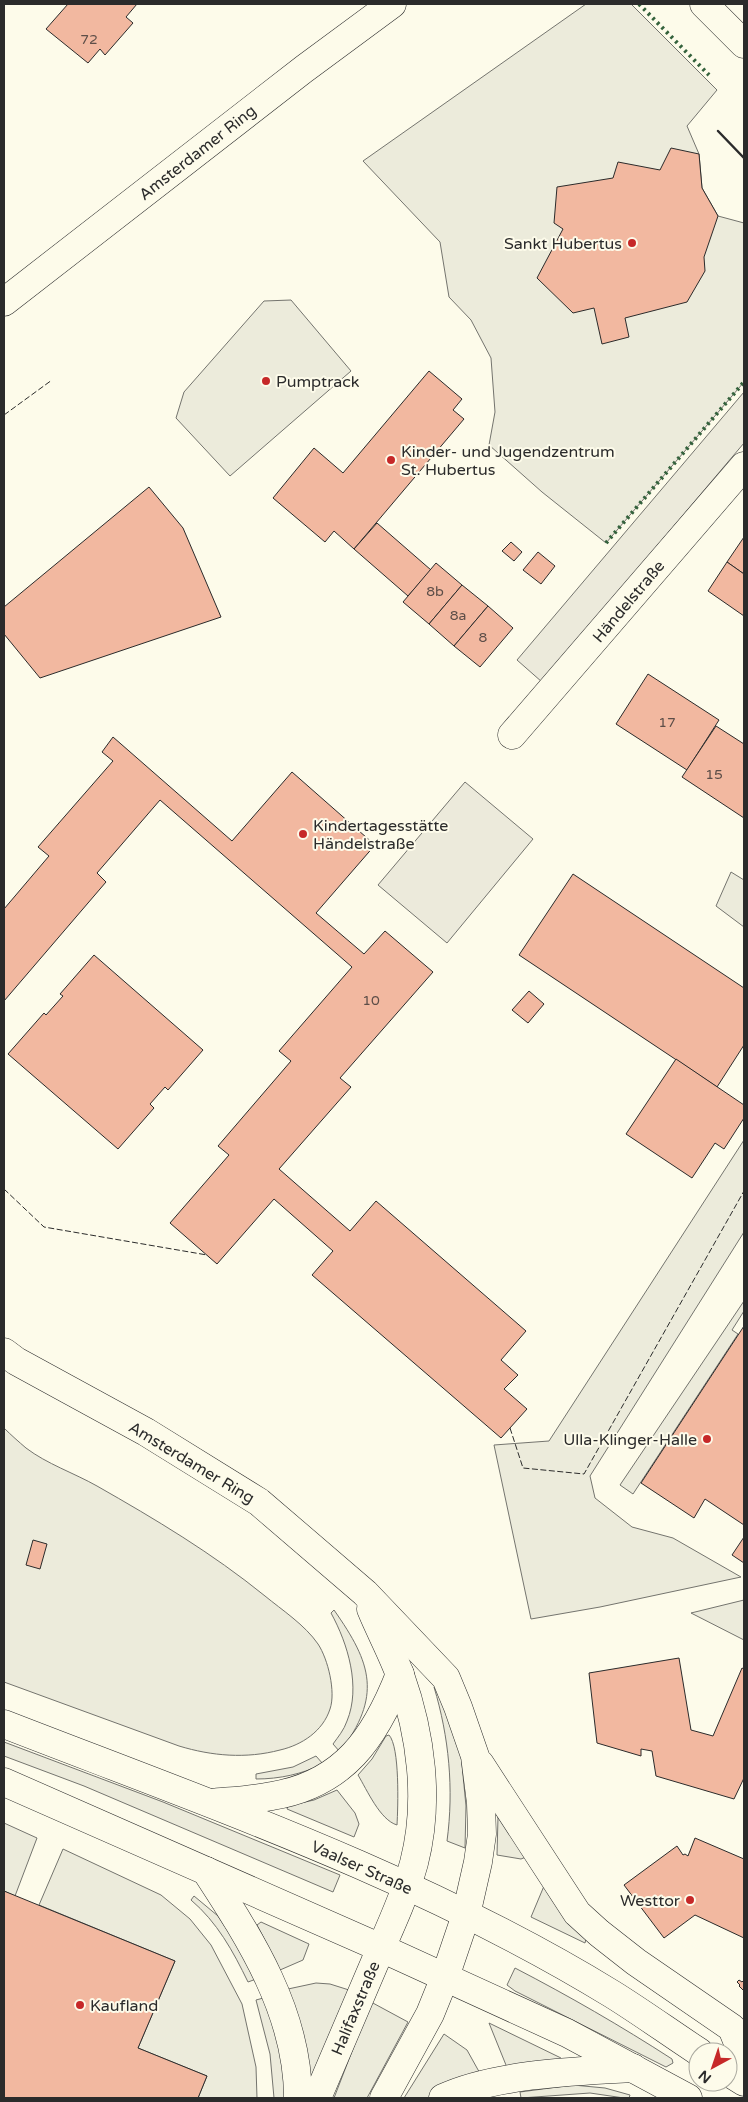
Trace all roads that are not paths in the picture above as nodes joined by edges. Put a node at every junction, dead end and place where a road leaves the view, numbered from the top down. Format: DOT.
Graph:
graph roads {
  1 [pos="392,4"];
  2 [pos="704,4"];
  3 [pos="744,44"];
  4 [pos="4,302"];
  5 [pos="744,466"];
  6 [pos="512,735"];
  7 [pos="4,1352"];
  8 [pos="365,1594"];
  9 [pos="400,1674"];
  10 [pos="4,1724"];
  11 [pos="475,1756"];
  12 [pos="4,1782"];
  13 [pos="209,1803"];
  14 [pos="206,1872"];
  15 [pos="406,1886"];
  16 [pos="466,1915"];
  17 [pos="394,1918"];
  18 [pos="381,1948"];
  19 [pos="444,1977"];
  20 [pos="688,2045"];
  21 [pos="744,2058"];
  22 [pos="634,2068"];
  23 [pos="298,2098"];
  24 [pos="317,2098"];
  25 [pos="384,2098"];
  26 [pos="443,2098"];
  27 [pos="688,2098"];
  1 -- 4 [label="main road, Amsterdamer Ring"];
  2 -- 3 [label="main road"];
  5 -- 6 [label="main road, Händelstraße"];
  7 -- 8 [label="main road, Amsterdamer Ring"];
  8 -- 9 [label="main road, Amsterdamer Ring"];
  8 -- 11 [label="main road, Amsterdamer Ring"];
  9 -- 13 [label="main road"];
  9 -- 15 [label="main road, Amsterdamer Ring"];
  10 -- 13 [label="main road, Vaalser Straße"];
  11 -- 16 [label="main road, Amsterdamer Ring"];
  11 -- 21 [label="main road"];
  12 -- 14 [label="main road"];
  13 -- 15 [label="main road, Vaalser Straße"];
  14 -- 18 [label="main road"];
  14 -- 23 [label="main road"];
  15 -- 16 [label="main road, Vaalser Straße"];
  15 -- 17 [label="main road, Amsterdamer Ring"];
  16 -- 19 [label="main road, Amsterdamer Ring"];
  16 -- 20 [label="main road, Vaalser Straße"];
  17 -- 18 [label="main road, Halifaxstraße"];
  18 -- 19 [label="main road"];
  18 -- 24 [label="main road, Halifaxstraße"];
  19 -- 22 [label="main road"];
  19 -- 25 [label="main road"];
  22 -- 26 [label="main road"];
  22 -- 27 [label="main road"];
}
